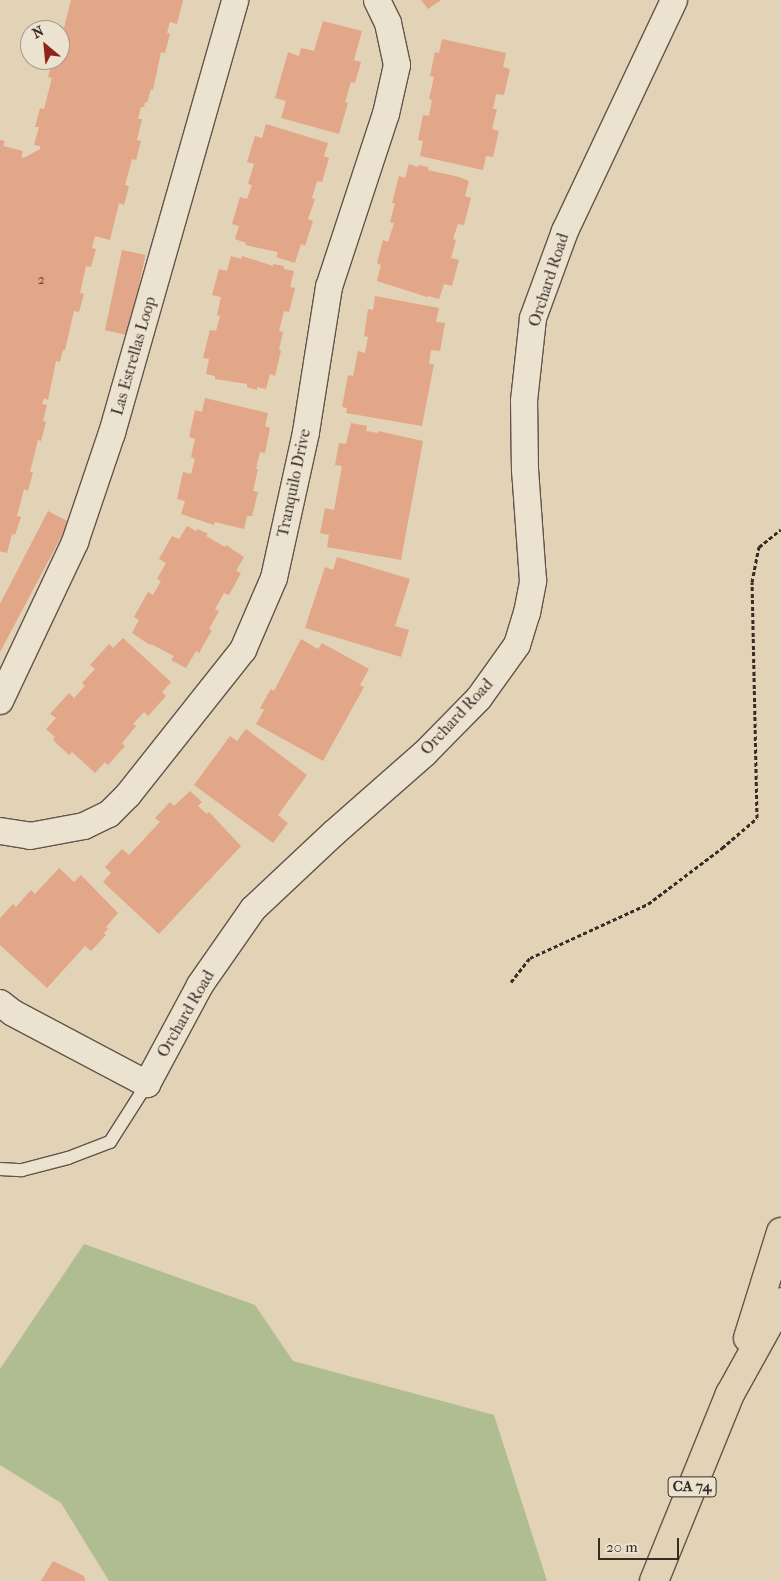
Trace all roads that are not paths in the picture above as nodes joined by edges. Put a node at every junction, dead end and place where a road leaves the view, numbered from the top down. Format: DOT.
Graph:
graph roads {
  1 [pos="235,0"];
  2 [pos="376,0"];
  3 [pos="674,0"];
  4 [pos="0,701"];
  5 [pos="0,831"];
  6 [pos="0,1003"];
  7 [pos="146,1084"];
  8 [pos="0,1169"];
  9 [pos="781,1232"];
  10 [pos="781,1302"];
  11 [pos="730,1394"];
  12 [pos="654,1581"];
  1 -- 4 [label="street, Las Estrellas Loop"];
  2 -- 5 [label="street, Tranquilo Drive"];
  3 -- 7 [label="street, Orchard Road"];
  6 -- 7 [label="street"];
  7 -- 8 [label="lane"];
  9 -- 11 [label="main road, CA 74"];
  10 -- 11 [label="main road, CA 74"];
  11 -- 12 [label="main road, CA 74"];
}
